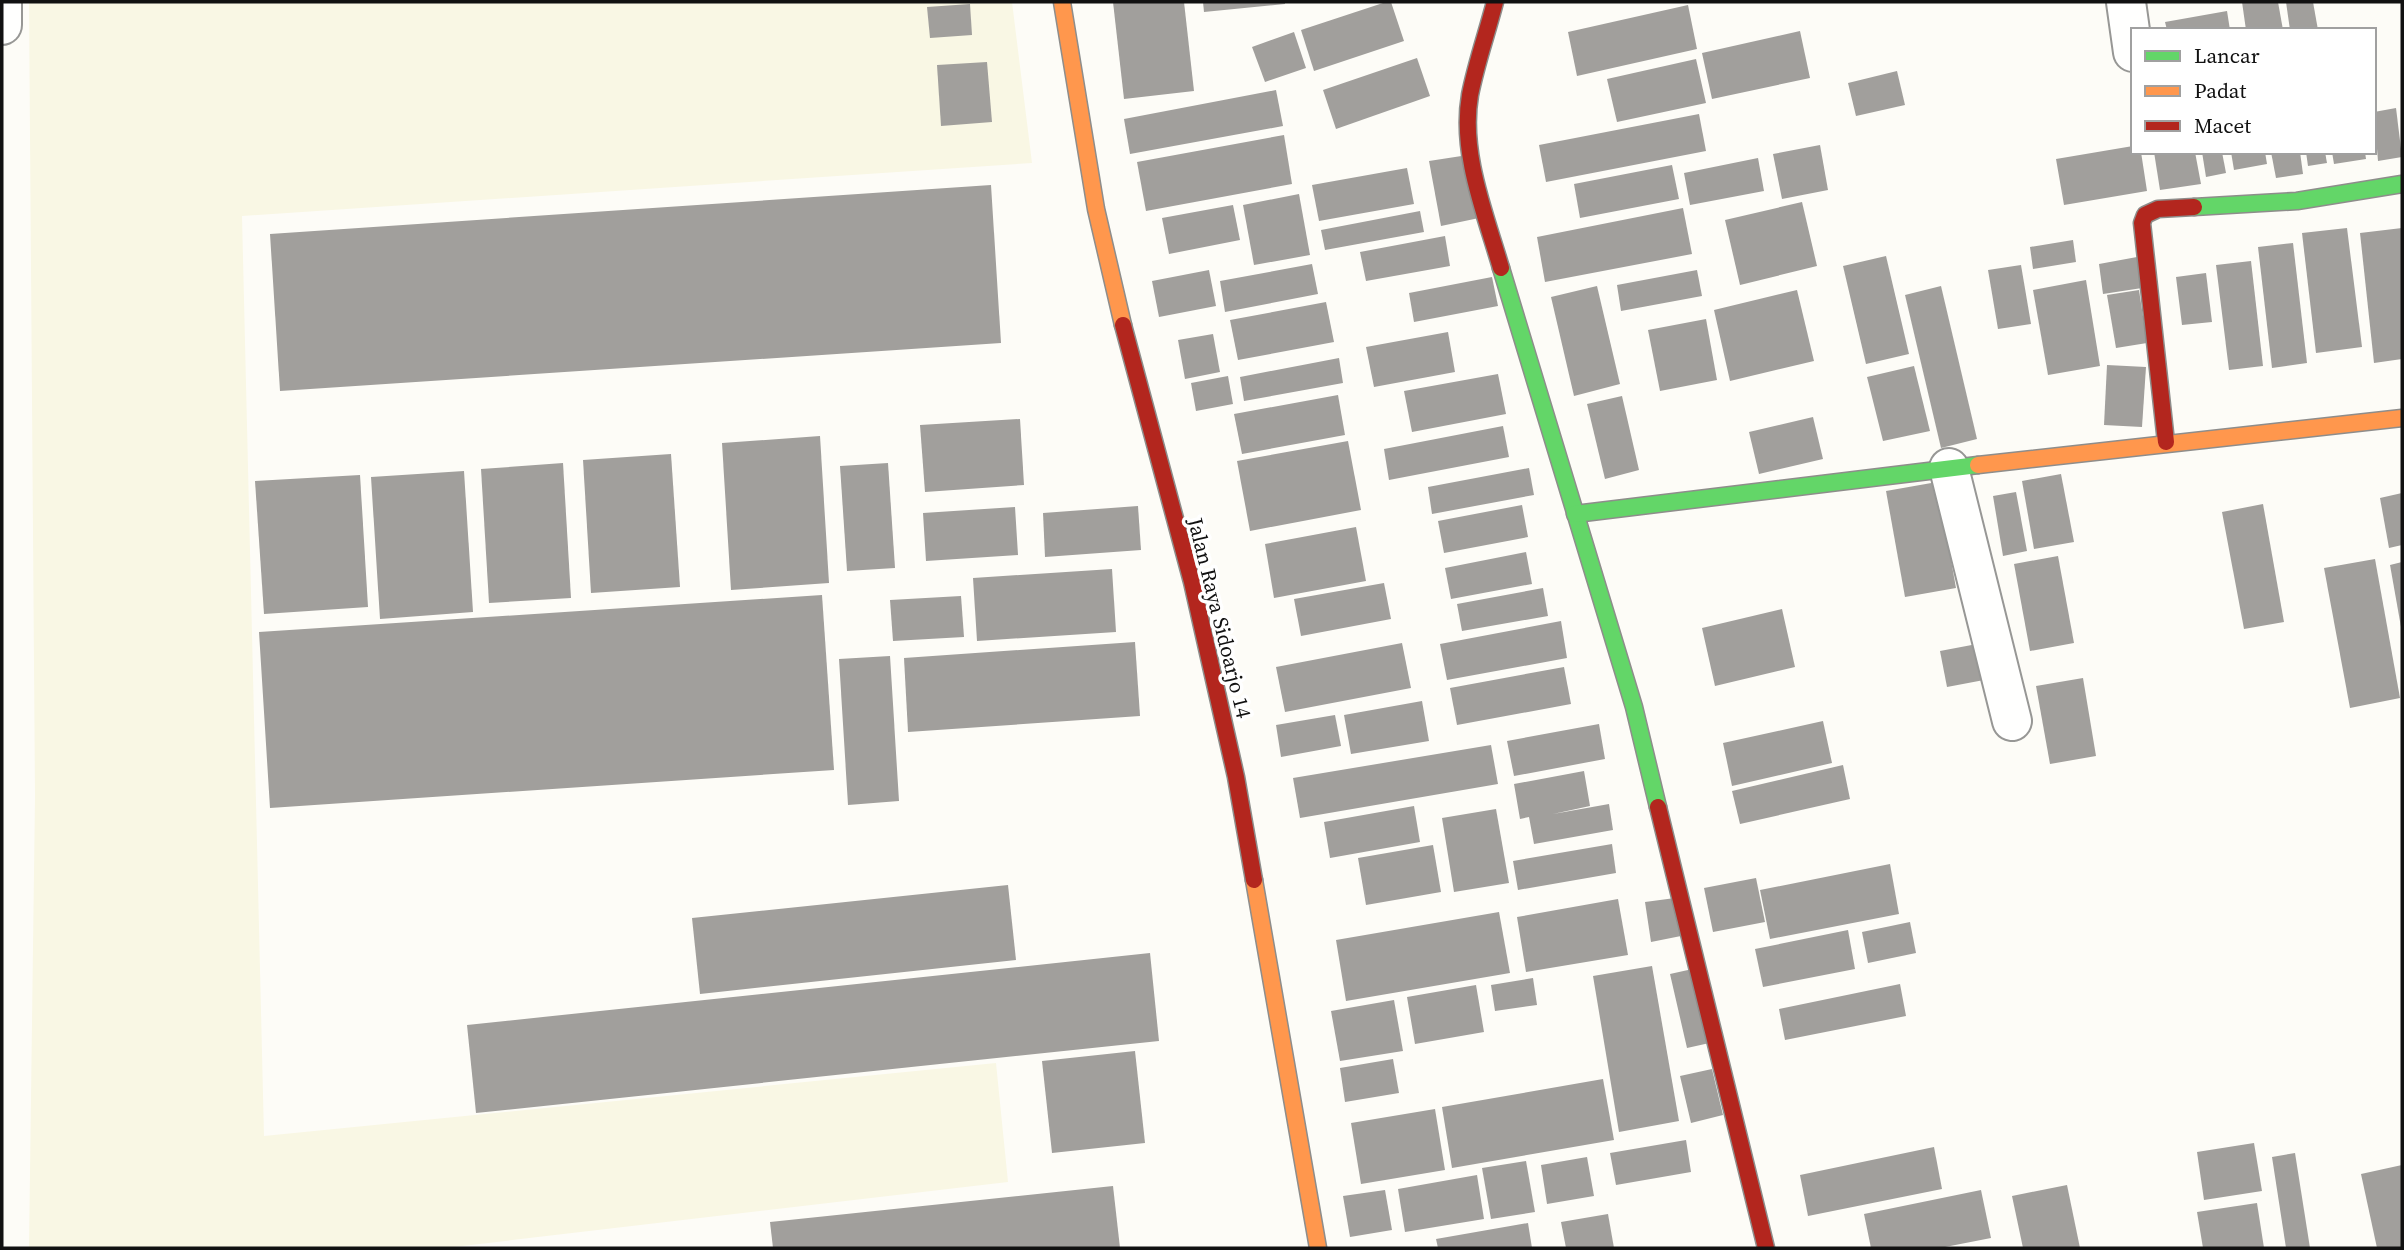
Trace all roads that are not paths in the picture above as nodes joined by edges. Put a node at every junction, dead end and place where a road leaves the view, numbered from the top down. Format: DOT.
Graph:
graph roads {
  1 [pos="2,2"];
  2 [pos="1062,2"];
  3 [pos="1496,2"];
  4 [pos="2126,2"];
  5 [pos="2,25"];
  6 [pos="2131,38"];
  7 [pos="2402,184"];
  8 [pos="2402,418"];
  9 [pos="2166,442"];
  10 [pos="1949,468"];
  11 [pos="1575,514"];
  12 [pos="2012,721"];
  13 [pos="1318,1248"];
  14 [pos="1766,1248"];
  1 -- 5 [label="street"];
  2 -- 13 [label="street, Jalan Raya Sidoarjo 14"];
  3 -- 11 [label="street"];
  4 -- 6 [label="street"];
  7 -- 9 [label="street"];
  8 -- 9 [label="street"];
  9 -- 10 [label="street"];
  10 -- 11 [label="street"];
  10 -- 12 [label="street"];
  11 -- 14 [label="street"];
}
